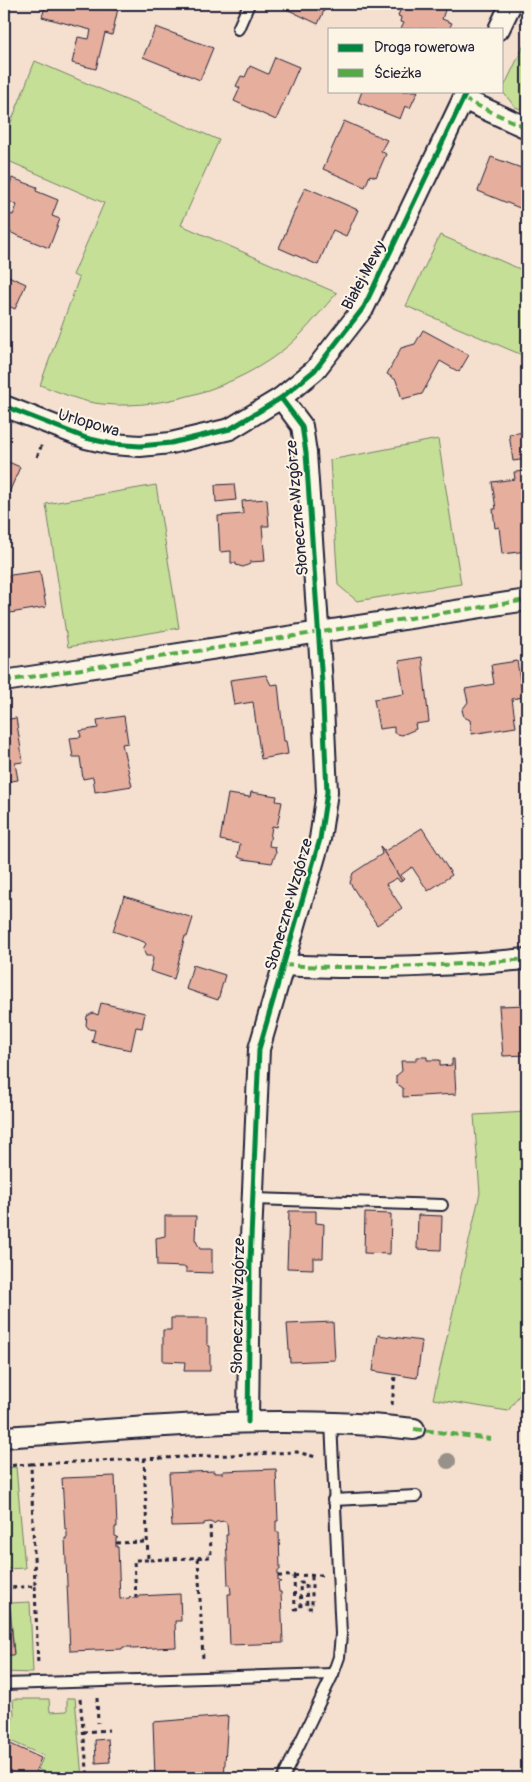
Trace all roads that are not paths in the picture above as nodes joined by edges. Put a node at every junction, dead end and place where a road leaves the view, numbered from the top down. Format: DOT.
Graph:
graph roads {
  1 [pos="249,4"];
  2 [pos="511,4"];
  3 [pos="499,28"];
  4 [pos="238,29"];
  5 [pos="465,95"];
  6 [pos="527,128"];
  7 [pos="281,398"];
  8 [pos="4,406"];
  9 [pos="171,444"];
  10 [pos="527,600"];
  11 [pos="318,634"];
  12 [pos="4,681"];
  13 [pos="527,959"];
  14 [pos="284,965"];
  15 [pos="254,1199"];
  16 [pos="442,1205"];
  17 [pos="248,1422"];
  18 [pos="331,1422"];
  19 [pos="414,1429"];
  20 [pos="4,1437"];
  21 [pos="416,1496"];
  22 [pos="333,1500"];
  23 [pos="333,1674"];
  24 [pos="4,1684"];
  25 [pos="283,1778"];
  1 -- 4 [label="lane"];
  2 -- 3 [label="street"];
  5 -- 6 [label="street"];
  5 -- 7 [label="street, Białej Mewy"];
  7 -- 9 [label="street, Białej Mewy"];
  7 -- 11 [label="street, Słoneczne Wzgórze"];
  8 -- 9 [label="street, Urlopowa"];
  10 -- 11 [label="street"];
  11 -- 12 [label="street"];
  11 -- 14 [label="street, Słoneczne Wzgórze"];
  13 -- 14 [label="street, Słoneczne Wzgórze"];
  14 -- 15 [label="street, Słoneczne Wzgórze"];
  15 -- 16 [label="lane"];
  15 -- 17 [label="street, Słoneczne Wzgórze"];
  17 -- 18 [label="street"];
  17 -- 20 [label="street"];
  18 -- 19 [label="street"];
  18 -- 22 [label="lane"];
  21 -- 22 [label="lane"];
  22 -- 23 [label="lane"];
  23 -- 24 [label="lane"];
  23 -- 25 [label="lane"];
}
